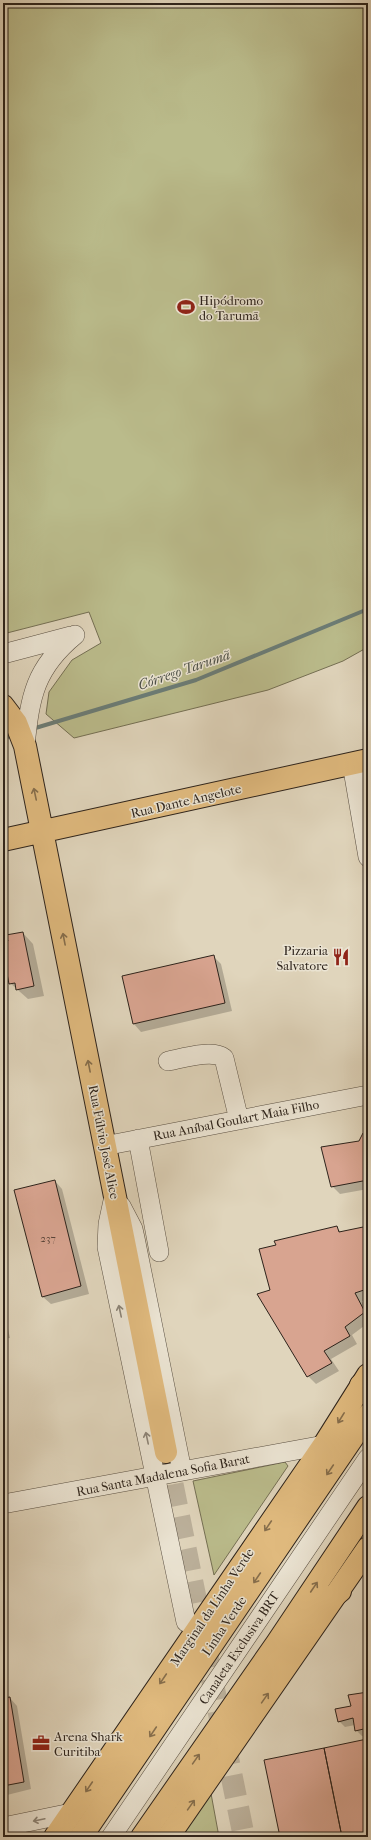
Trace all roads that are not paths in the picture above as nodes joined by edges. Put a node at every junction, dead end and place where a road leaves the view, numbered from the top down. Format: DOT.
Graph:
graph roads {
  1 [pos="3,654"];
  2 [pos="16,717"];
  3 [pos="360,762"];
  4 [pos="43,832"];
  5 [pos="3,840"];
  6 [pos="368,857"];
  7 [pos="168,1060"];
  8 [pos="368,1095"];
  9 [pos="239,1120"];
  10 [pos="138,1139"];
  11 [pos="104,1146"];
  12 [pos="114,1195"];
  13 [pos="159,1252"];
  14 [pos="366,1380"];
  15 [pos="368,1415"];
  16 [pos="324,1445"];
  17 [pos="166,1452"];
  18 [pos="368,1458"];
  19 [pos="182,1471"];
  20 [pos="155,1476"];
  21 [pos="3,1504"];
  22 [pos="368,1507"];
  23 [pos="368,1548"];
  24 [pos="340,1591"];
  25 [pos="186,1622"];
  26 [pos="277,1643"];
  27 [pos="71,1813"];
  28 [pos="10,1830"];
  29 [pos="55,1837"];
  30 [pos="81,1837"];
  31 [pos="111,1837"];
  32 [pos="142,1837"];
  33 [pos="168,1837"];
  1 -- 2 [label="street"];
  4 -- 2 [label="main road, Rua Fúlvio José Alice, one-way"];
  3 -- 4 [label="main road, Rua Dante Angelote"];
  3 -- 6 [label="street"];
  4 -- 5 [label="main road, Rua Dante Angelote"];
  11 -- 4 [label="main road, Rua Fúlvio José Alice, one-way"];
  7 -- 9 [label="street"];
  8 -- 9 [label="street, Rua Aníbal Goulart Maia Filho"];
  9 -- 10 [label="street, Rua Aníbal Goulart Maia Filho"];
  10 -- 11 [label="street, Rua Aníbal Goulart Maia Filho"];
  10 -- 13 [label="street"];
  11 -- 12 [label="main road, Rua Fúlvio José Alice"];
  12 -- 17 [label="main road, Rua Fúlvio José Alice"];
  12 -- 19 [label="street"];
  20 -- 12 [label="street, one-way"];
  14 -- 16 [label="main road, Marginal da Linha Verde, one-way"];
  15 -- 30 [label="main road, Linha Verde, one-way"];
  16 -- 19 [label="street, Rua Santa Madalena Sofia Barat"];
  16 -- 27 [label="main road, Marginal da Linha Verde, one-way"];
  18 -- 31 [label="street, Canaleta Exclusiva BRT"];
  19 -- 20 [label="street, Rua Santa Madalena Sofia Barat"];
  20 -- 21 [label="street, Rua Santa Madalena Sofia Barat"];
  20 -- 25 [label="street"];
  26 -- 22 [label="main road, one-way"];
  23 -- 24 [label="main road"];
  24 -- 26 [label="main road"];
  33 -- 24 [label="main road, one-way"];
  32 -- 26 [label="main road, one-way"];
  27 -- 28 [label="street, one-way"];
  27 -- 29 [label="main road, Marginal da Linha Verde"];
}
